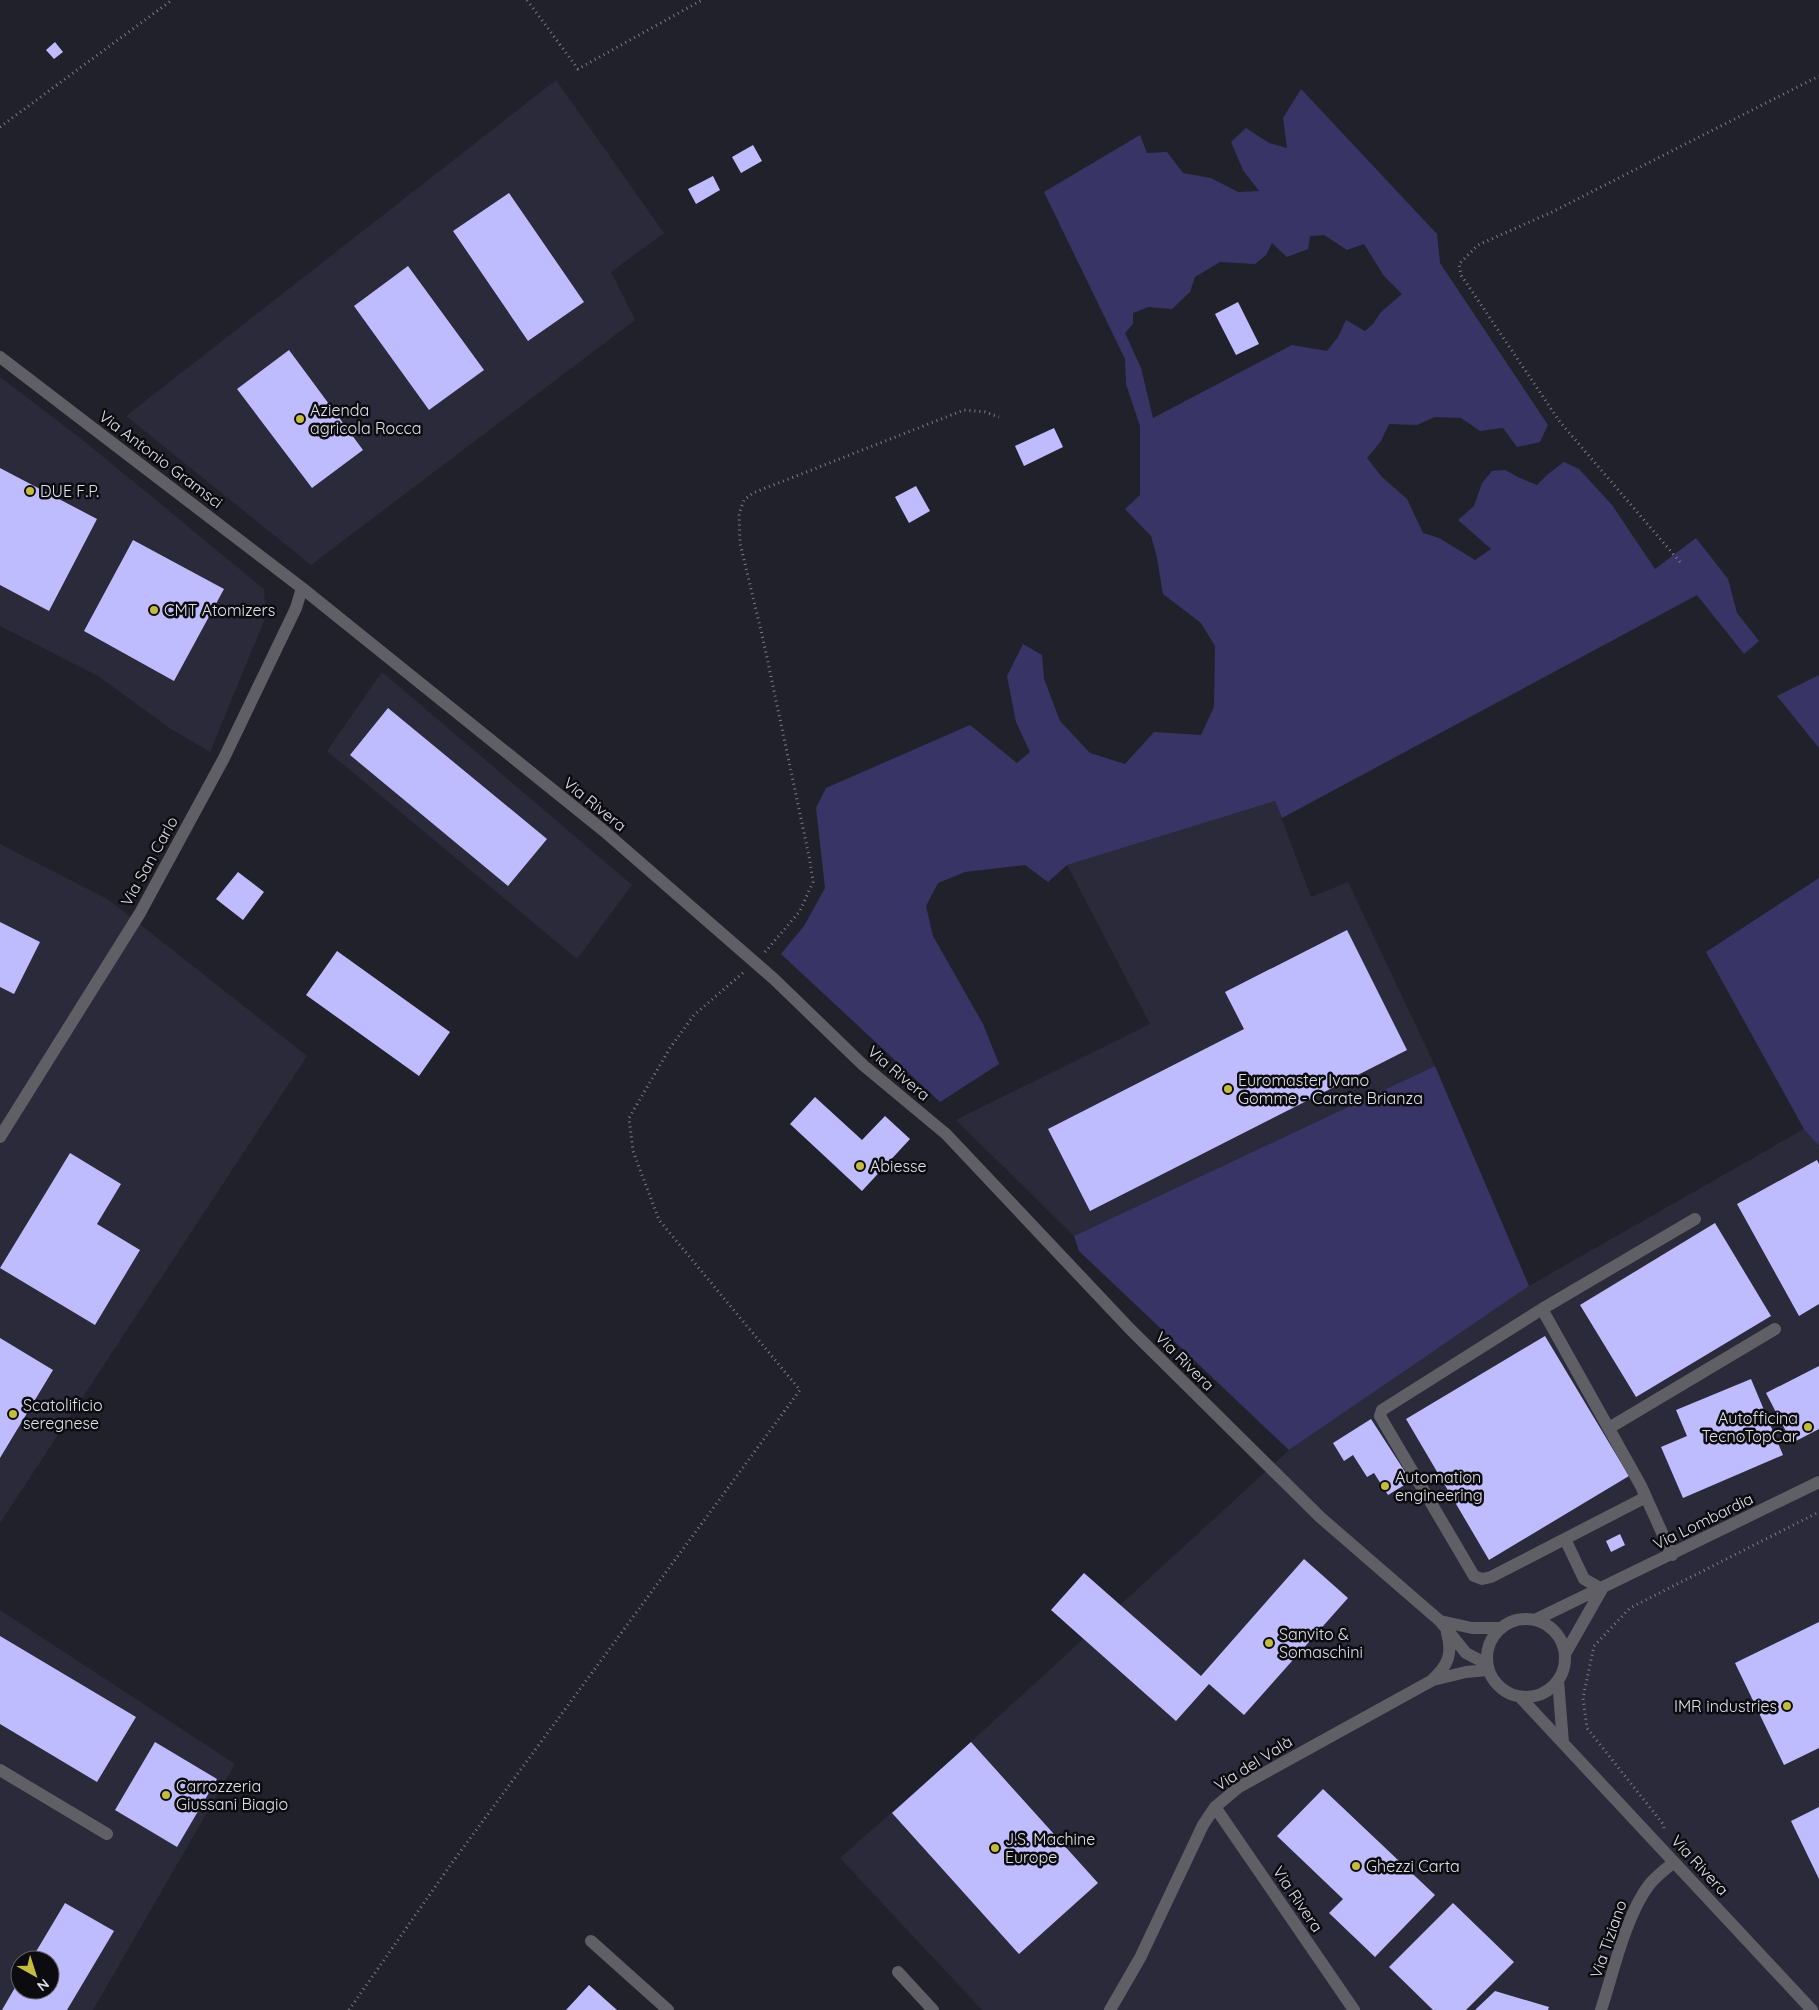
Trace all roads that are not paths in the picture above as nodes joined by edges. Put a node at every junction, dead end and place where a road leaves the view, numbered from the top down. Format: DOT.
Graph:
graph roads {
  1 [pos="0,357"];
  2 [pos="302,588"];
  3 [pos="0,1137"];
  4 [pos="1695,1219"];
  5 [pos="1542,1309"];
  6 [pos="1775,1329"];
  7 [pos="1608,1428"];
  8 [pos="1819,1482"];
  9 [pos="1646,1497"];
  10 [pos="1565,1539"];
  11 [pos="1672,1554"];
  12 [pos="1602,1589"];
  13 [pos="1535,1620"];
  14 [pos="1443,1625"];
  15 [pos="1500,1628"];
  16 [pos="1565,1654"];
  17 [pos="1488,1667"];
  18 [pos="1558,1680"];
  19 [pos="1431,1681"];
  20 [pos="1520,1697"];
  21 [pos="1563,1743"];
  22 [pos="0,1770"];
  23 [pos="1215,1807"];
  24 [pos="107,1834"];
  25 [pos="1674,1862"];
  26 [pos="591,1941"];
  27 [pos="898,1972"];
  28 [pos="668,2010"];
  29 [pos="933,2010"];
  30 [pos="1110,2010"];
  31 [pos="1354,2010"];
  32 [pos="1601,2010"];
  33 [pos="1812,2010"];
  1 -- 2 [label="street, Via Antonio Gramsci"];
  2 -- 3 [label="street, Via San Carlo"];
  2 -- 14 [label="street, Via Rivera"];
  4 -- 5 [label="street"];
  5 -- 7 [label="street"];
  5 -- 10 [label="street"];
  6 -- 7 [label="street"];
  7 -- 9 [label="street"];
  8 -- 11 [label="street, Via Lombardia"];
  9 -- 10 [label="street"];
  9 -- 11 [label="street"];
  10 -- 12 [label="street"];
  11 -- 12 [label="street, Via Lombardia"];
  12 -- 13 [label="street, Via Lombardia"];
  12 -- 16 [label="street"];
  13 -- 15 [label="street"];
  13 -- 16 [label="street"];
  14 -- 15 [label="street, Via Rivera"];
  14 -- 17 [label="street, Via Rivera"];
  14 -- 19 [label="street, Via del Valà"];
  15 -- 17 [label="street"];
  16 -- 18 [label="street"];
  17 -- 19 [label="street, Via del Valà"];
  17 -- 20 [label="street"];
  18 -- 20 [label="street"];
  18 -- 21 [label="street"];
  19 -- 23 [label="street, Via del Valà"];
  20 -- 21 [label="street, Via Rivera"];
  21 -- 25 [label="street, Via Rivera"];
  22 -- 24 [label="street"];
  23 -- 30 [label="street, Via del Valà"];
  23 -- 31 [label="street, Via Rivera"];
  25 -- 32 [label="street, Via Tiziano"];
  25 -- 33 [label="street, Via Rivera"];
  26 -- 28 [label="street"];
  27 -- 29 [label="street"];
}
